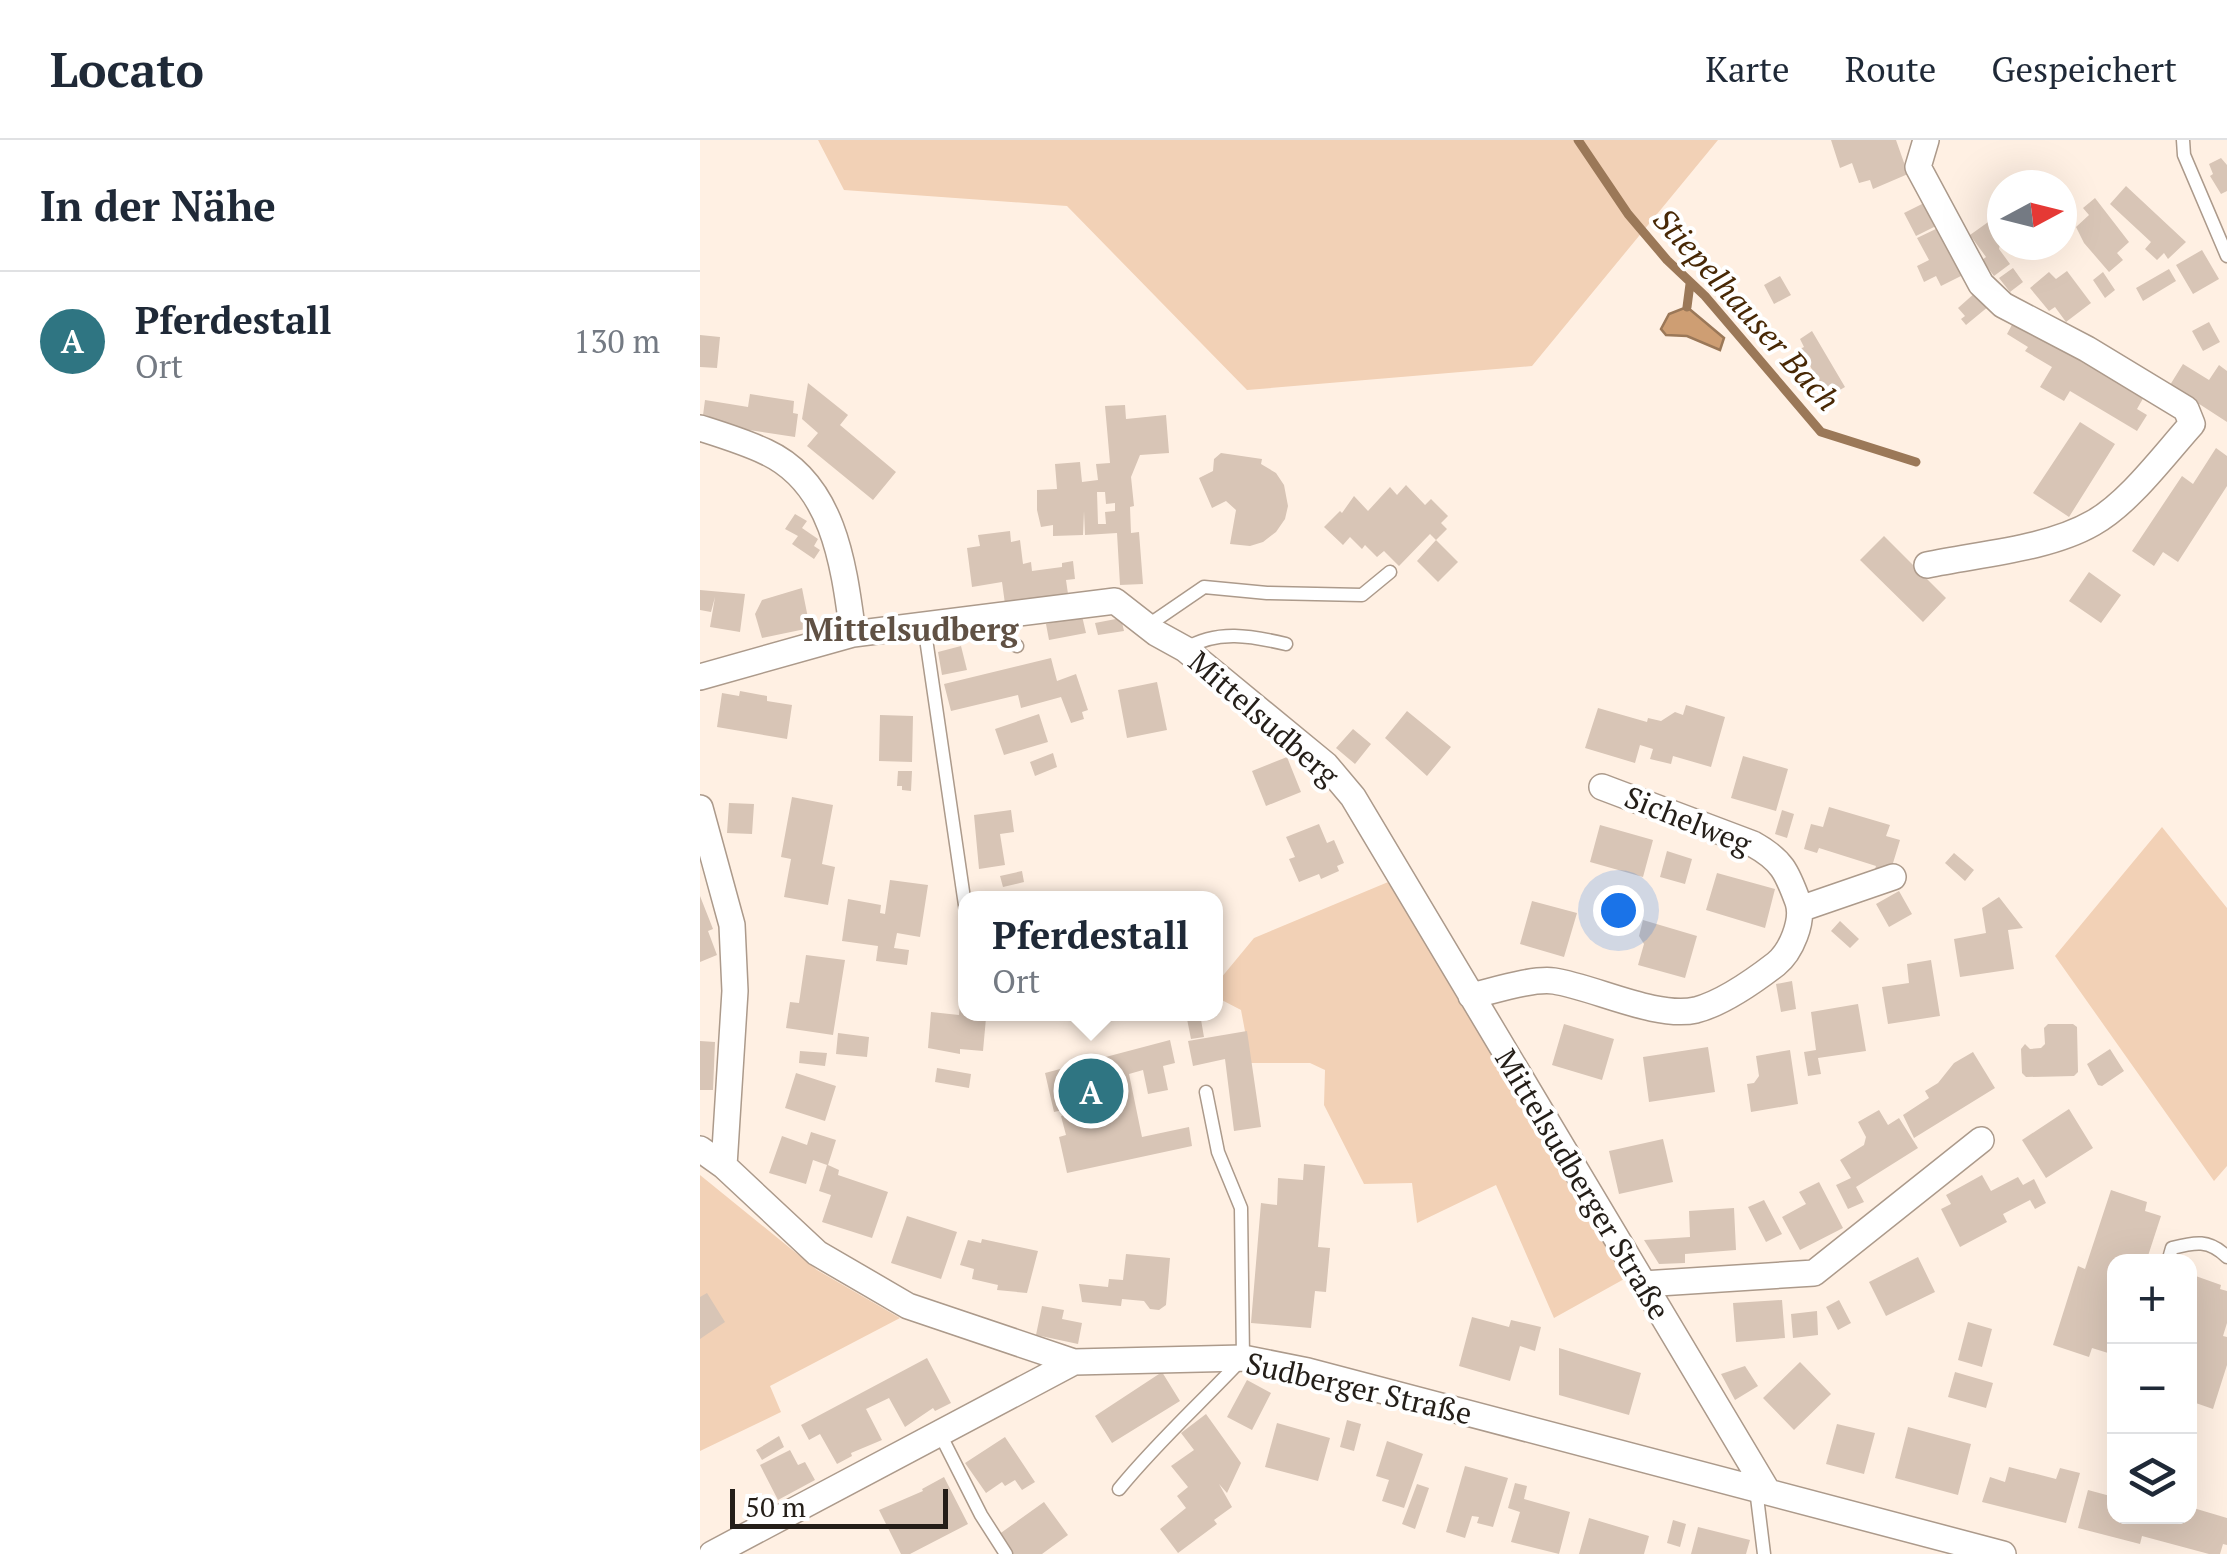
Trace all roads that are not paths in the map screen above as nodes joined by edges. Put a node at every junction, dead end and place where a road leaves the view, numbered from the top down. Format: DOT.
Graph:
graph roads {
  1 [pos="1926,140"];
  2 [pos="2184,140"];
  3 [pos="2227,256"];
  4 [pos="700,428"];
  5 [pos="1928,565"];
  6 [pos="1390,572"];
  7 [pos="972,619"];
  8 [pos="924,626"];
  9 [pos="1148,626"];
  10 [pos="853,634"];
  11 [pos="1286,644"];
  12 [pos="1016,646"];
  13 [pos="1186,649"];
  14 [pos="700,678"];
  15 [pos="1602,786"];
  16 [pos="700,808"];
  17 [pos="1401,874"];
  18 [pos="1893,878"];
  19 [pos="963,891"];
  20 [pos="1800,909"];
  21 [pos="1471,996"];
  22 [pos="1206,1092"];
  23 [pos="1980,1140"];
  24 [pos="700,1149"];
  25 [pos="724,1166"];
  26 [pos="2170,1254"];
  27 [pos="2227,1257"];
  28 [pos="1643,1284"];
  29 [pos="1243,1358"];
  30 [pos="1074,1362"];
  31 [pos="940,1434"];
  32 [pos="1118,1489"];
  33 [pos="1762,1491"];
  34 [pos="712,1554"];
  35 [pos="1006,1554"];
  36 [pos="1764,1554"];
  37 [pos="2003,1554"];
  1 -- 5 [label="street"];
  2 -- 3 [label="lane"];
  4 -- 10 [label="street"];
  6 -- 9 [label="lane"];
  7 -- 8 [label="street, Mittelsudberg"];
  7 -- 9 [label="street, Mittelsudberg"];
  7 -- 12 [label="lane"];
  8 -- 10 [label="street, Mittelsudberg"];
  8 -- 19 [label="lane"];
  9 -- 13 [label="street, Mittelsudberg"];
  10 -- 14 [label="street, Mittelsudberg"];
  11 -- 13 [label="lane"];
  13 -- 17 [label="street, Mittelsudberg"];
  15 -- 20 [label="street, Sichelweg"];
  16 -- 25 [label="street"];
  17 -- 21 [label="street, Mittelsudberger Straße"];
  18 -- 20 [label="street"];
  20 -- 21 [label="street"];
  21 -- 28 [label="street, Mittelsudberger Straße"];
  22 -- 29 [label="lane"];
  23 -- 28 [label="street"];
  24 -- 25 [label="street, Sudberger Straße"];
  25 -- 30 [label="street, Sudberger Straße"];
  26 -- 27 [label="lane"];
  28 -- 33 [label="street, Mittelsudberger Straße"];
  29 -- 30 [label="street, Sudberger Straße"];
  29 -- 32 [label="lane"];
  29 -- 33 [label="street, Sudberger Straße"];
  30 -- 31 [label="street"];
  31 -- 34 [label="street"];
  31 -- 35 [label="lane"];
  33 -- 36 [label="lane"];
  33 -- 37 [label="street, Sudberger Straße"];
}
